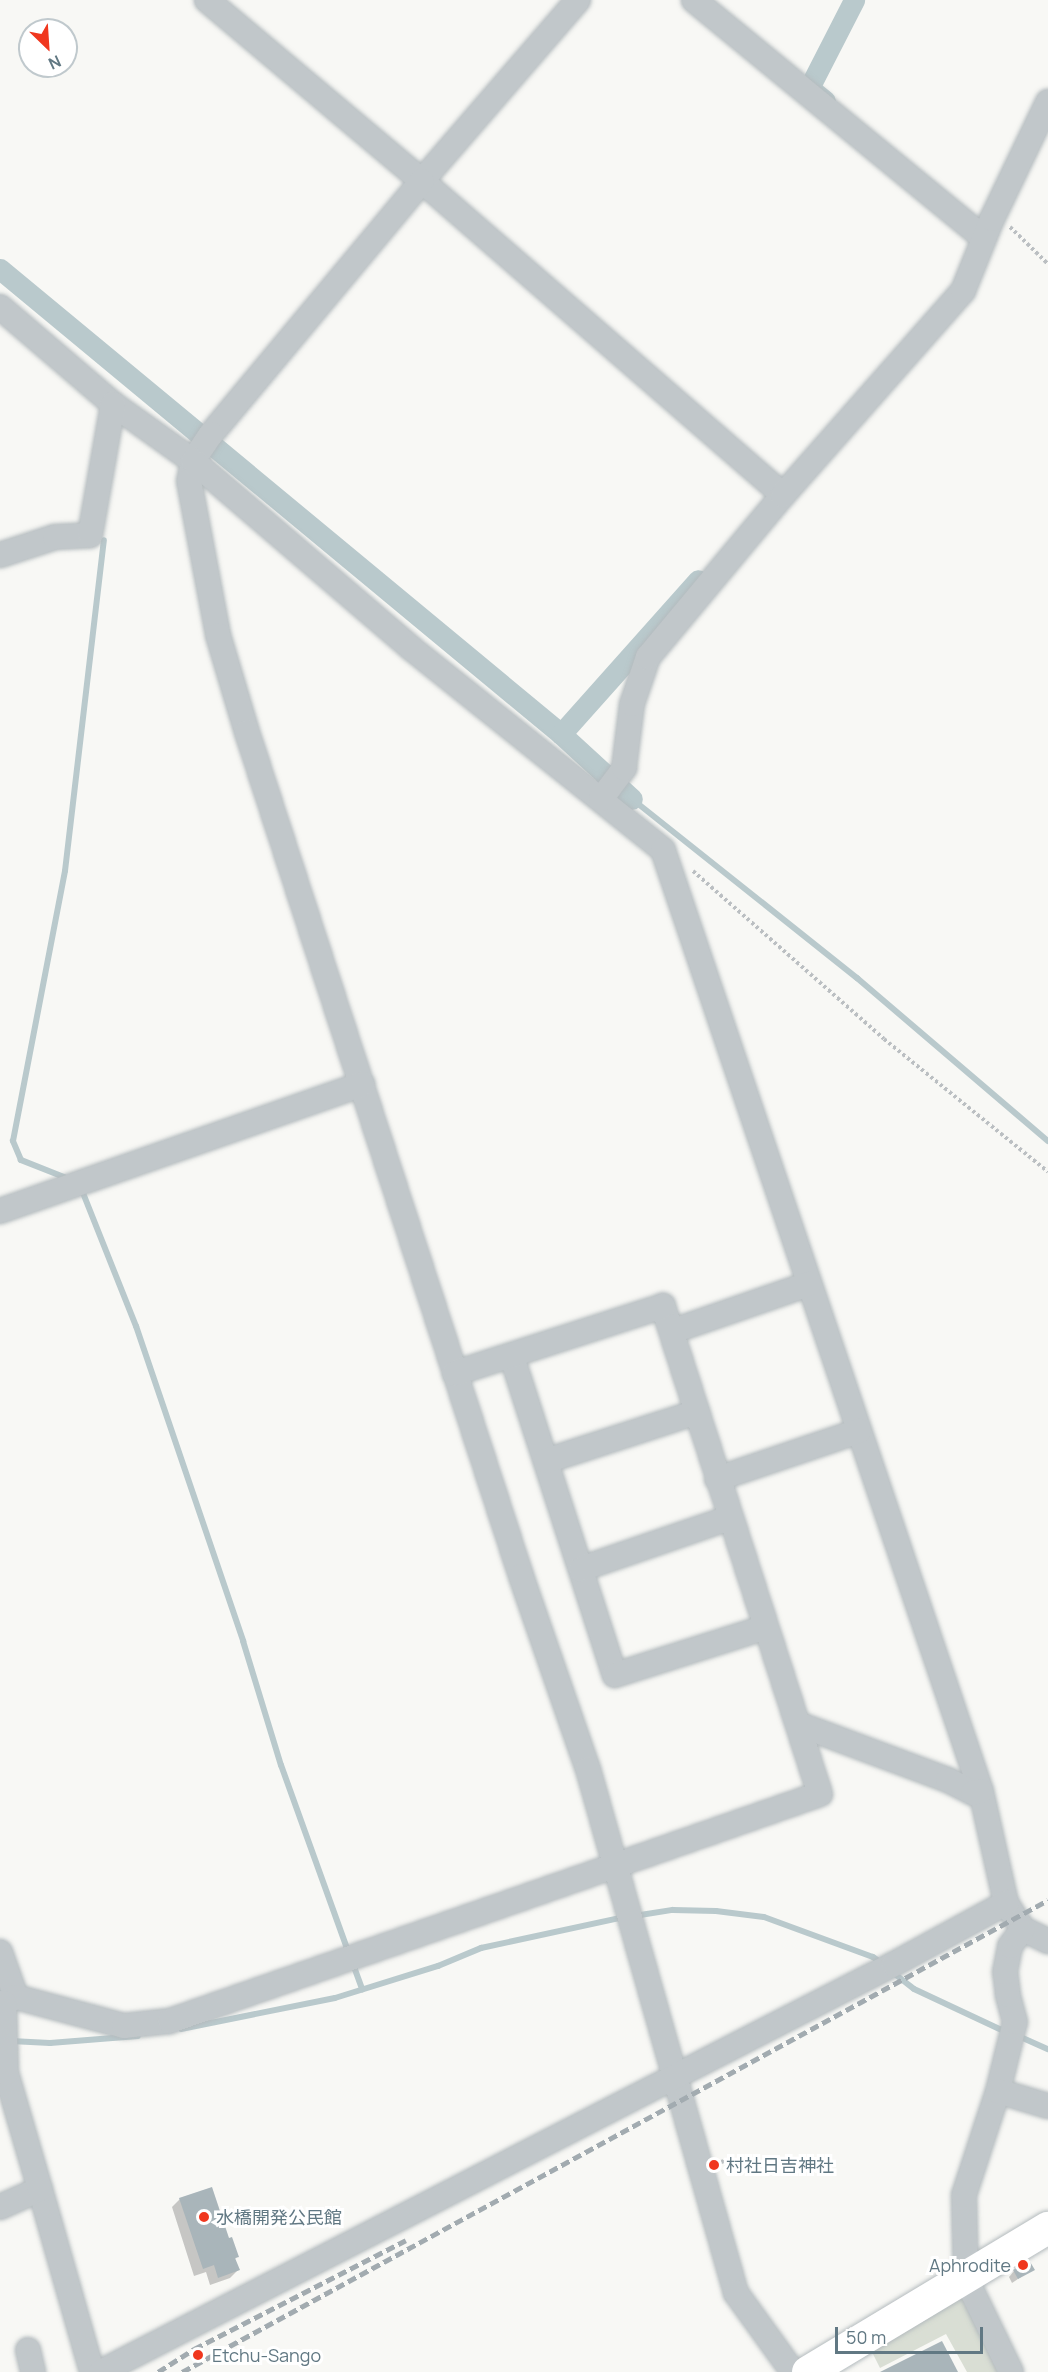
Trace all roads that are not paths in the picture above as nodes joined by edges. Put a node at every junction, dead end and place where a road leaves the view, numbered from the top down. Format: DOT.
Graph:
graph roads {
  1 [pos="207,0"];
  2 [pos="578,0"];
  3 [pos="694,0"];
  4 [pos="1048,102"];
  5 [pos="422,181"];
  6 [pos="988,229"];
  7 [pos="0,307"];
  8 [pos="113,404"];
  9 [pos="194,461"];
  10 [pos="783,495"];
  11 [pos="0,555"];
  12 [pos="601,799"];
  13 [pos="362,1084"];
  14 [pos="0,1211"];
  15 [pos="809,1284"];
  16 [pos="672,1331"];
  17 [pos="512,1357"];
  18 [pos="455,1373"];
  19 [pos="697,1412"];
  20 [pos="859,1431"];
  21 [pos="546,1461"];
  22 [pos="717,1479"];
  23 [pos="729,1518"];
  24 [pos="581,1569"];
  25 [pos="766,1627"];
  26 [pos="798,1724"];
  27 [pos="981,1791"];
  28 [pos="617,1866"];
  29 [pos="1006,1903"];
  30 [pos="1023,1929"];
  31 [pos="1048,1941"];
  32 [pos="0,1952"];
  33 [pos="7,2001"];
  34 [pos="674,2076"];
  35 [pos="998,2091"];
  36 [pos="1048,2106"];
  37 [pos="40,2189"];
  38 [pos="0,2207"];
  39 [pos="1048,2228"];
  40 [pos="966,2279"];
  41 [pos="92,2372"];
  42 [pos="101,2372"];
  43 [pos="793,2372"];
  44 [pos="808,2372"];
  45 [pos="1011,2372"];
  1 -- 5 [label="street"];
  2 -- 5 [label="street"];
  3 -- 6 [label="street"];
  4 -- 6 [label="street"];
  5 -- 9 [label="street"];
  5 -- 10 [label="street"];
  6 -- 10 [label="street"];
  7 -- 8 [label="street"];
  8 -- 9 [label="street"];
  8 -- 11 [label="street"];
  9 -- 12 [label="street"];
  9 -- 13 [label="street"];
  10 -- 12 [label="street"];
  12 -- 15 [label="street"];
  13 -- 14 [label="street"];
  13 -- 18 [label="street"];
  15 -- 16 [label="street"];
  15 -- 20 [label="street"];
  16 -- 17 [label="street"];
  16 -- 19 [label="street"];
  17 -- 18 [label="street"];
  17 -- 21 [label="street"];
  18 -- 28 [label="street"];
  19 -- 21 [label="street"];
  19 -- 22 [label="street"];
  20 -- 22 [label="street"];
  20 -- 27 [label="street"];
  21 -- 24 [label="street"];
  22 -- 23 [label="street"];
  23 -- 24 [label="street"];
  23 -- 25 [label="street"];
  24 -- 25 [label="street"];
  25 -- 26 [label="street"];
  26 -- 27 [label="street"];
  26 -- 28 [label="street"];
  27 -- 29 [label="street"];
  28 -- 33 [label="street"];
  28 -- 34 [label="street"];
  29 -- 30 [label="street"];
  29 -- 34 [label="street"];
  30 -- 31 [label="street"];
  30 -- 35 [label="street"];
  32 -- 33 [label="street"];
  33 -- 37 [label="street"];
  34 -- 42 [label="street"];
  34 -- 43 [label="street"];
  35 -- 36 [label="street"];
  35 -- 40 [label="street"];
  37 -- 38 [label="street"];
  37 -- 41 [label="street"];
  39 -- 40 [label="main road"];
  40 -- 44 [label="main road"];
  40 -- 45 [label="street"];
}
